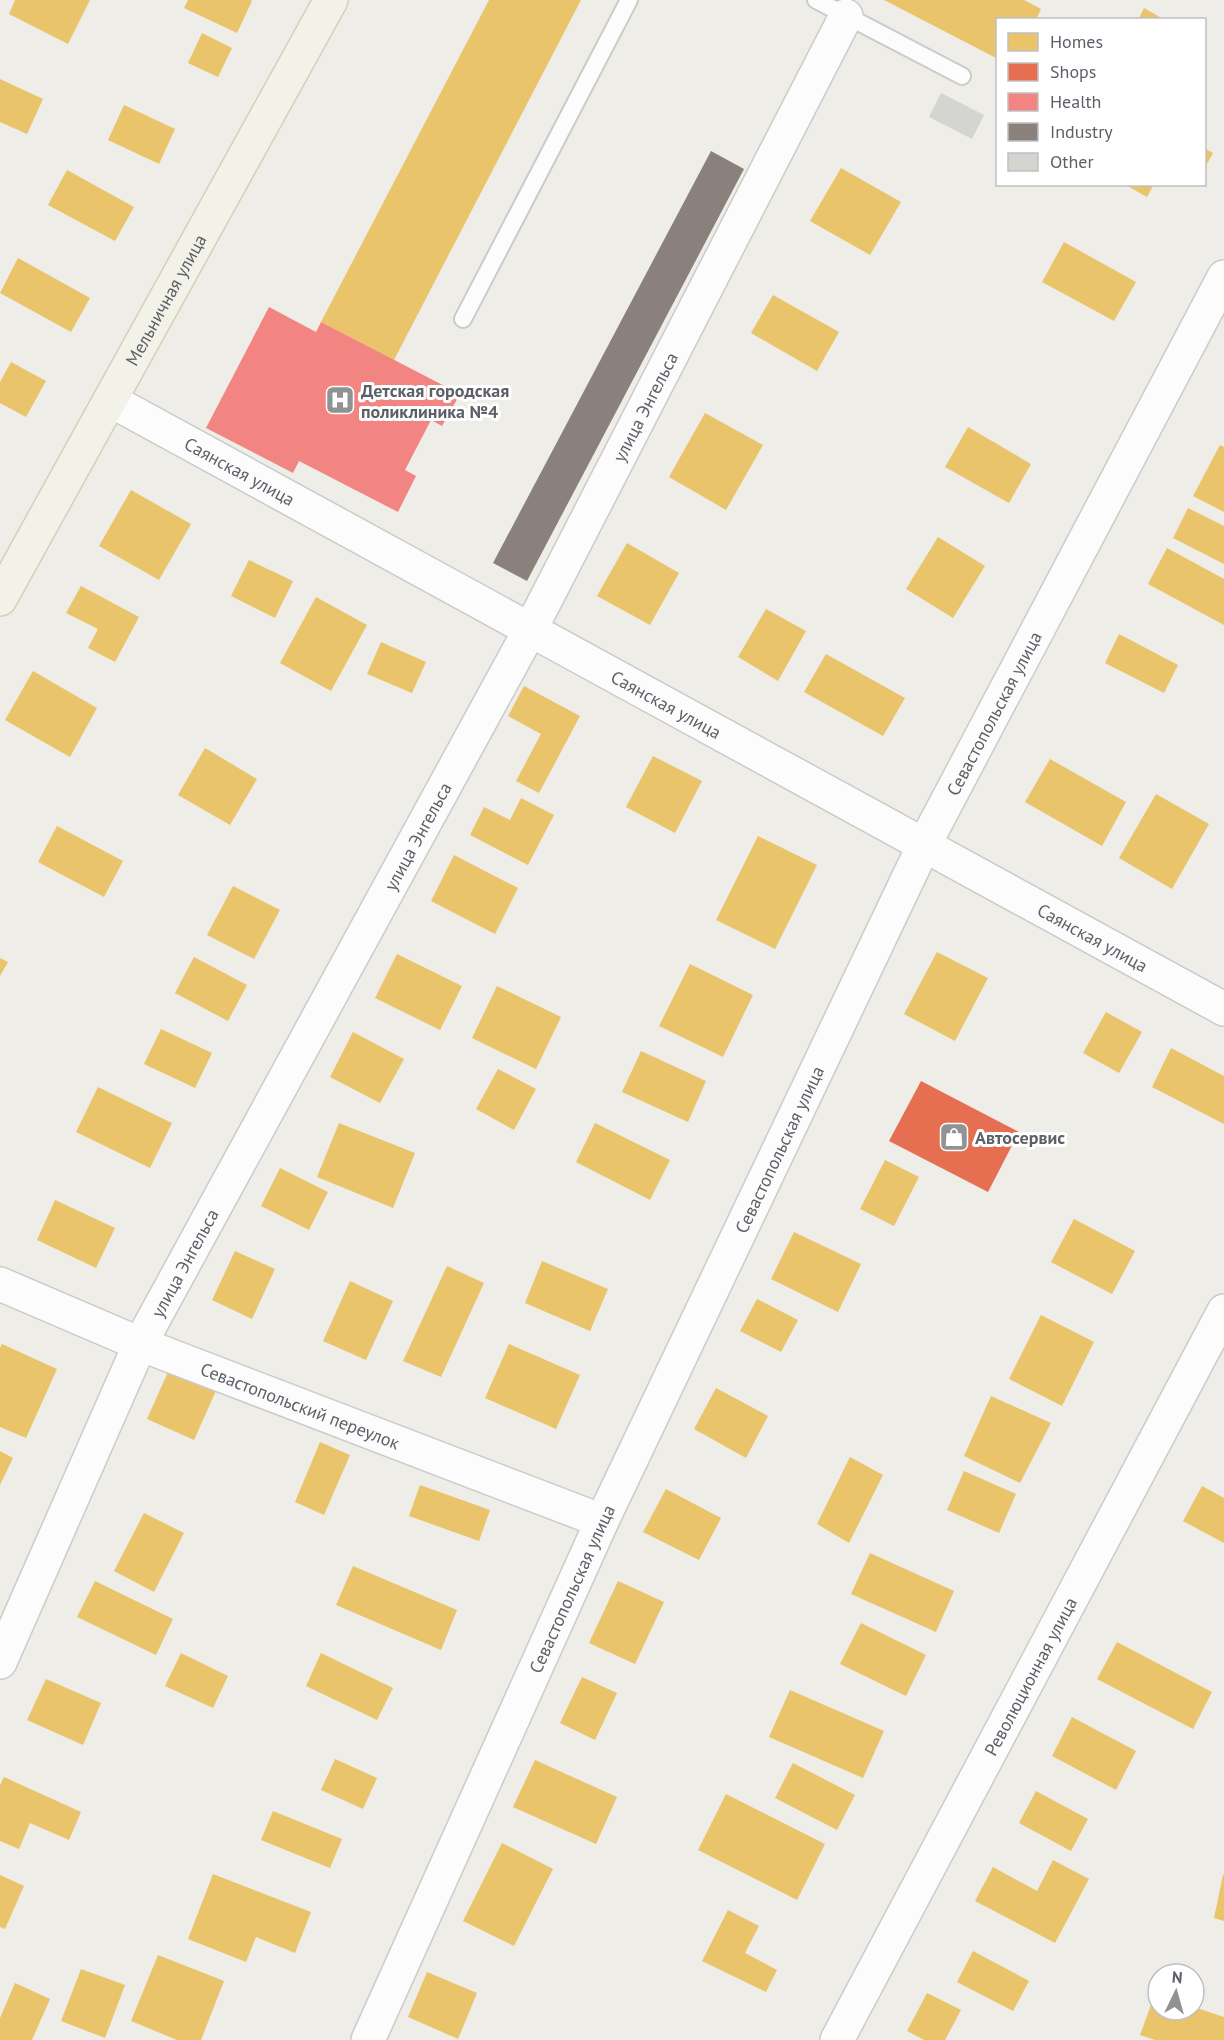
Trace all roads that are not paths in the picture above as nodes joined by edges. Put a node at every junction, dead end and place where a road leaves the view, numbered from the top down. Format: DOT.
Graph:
graph roads {
  1 [pos="331,0"];
  2 [pos="628,0"];
  3 [pos="816,0"];
  4 [pos="846,16"];
  5 [pos="962,76"];
  6 [pos="1224,277"];
  7 [pos="463,319"];
  8 [pos="110,400"];
  9 [pos="0,599"];
  10 [pos="530,630"];
  11 [pos="924,845"];
  12 [pos="1224,1009"];
  13 [pos="0,1284"];
  14 [pos="1224,1311"];
  15 [pos="140,1344"];
  16 [pos="602,1521"];
  17 [pos="0,1662"];
  18 [pos="368,2040"];
  19 [pos="837,2040"];
  1 -- 8 [label="main road, Мельничная улица"];
  2 -- 7 [label="lane"];
  3 -- 4 [label="lane"];
  4 -- 5 [label="lane"];
  4 -- 10 [label="street, улица Энгельса"];
  6 -- 11 [label="street, Севастопольская улица"];
  8 -- 9 [label="main road, Мельничная улица"];
  8 -- 10 [label="street, Саянская улица"];
  10 -- 11 [label="street, Саянская улица"];
  10 -- 15 [label="street, улица Энгельса"];
  11 -- 12 [label="street, Саянская улица"];
  11 -- 16 [label="street, Севастопольская улица"];
  13 -- 15 [label="street, Севастопольский переулок"];
  14 -- 19 [label="street, Революционная улица"];
  15 -- 16 [label="street, Севастопольский переулок"];
  15 -- 17 [label="street, улица Энгельса"];
  16 -- 18 [label="street, Севастопольская улица"];
}
